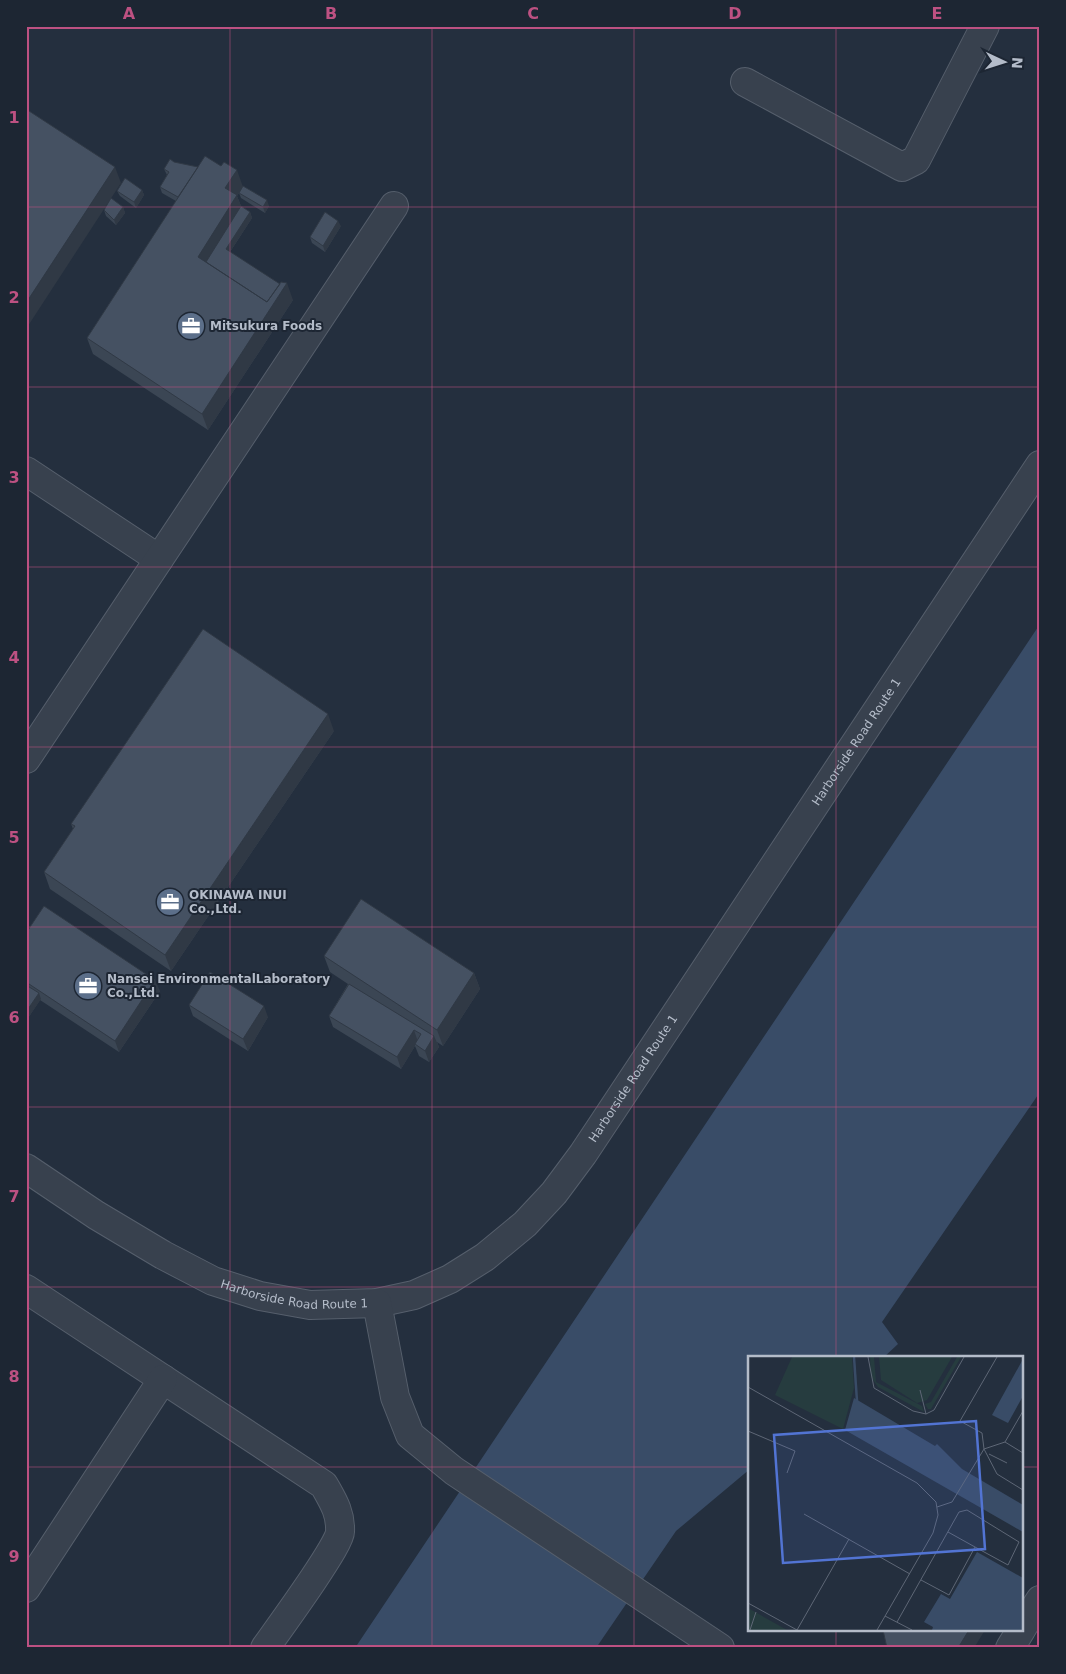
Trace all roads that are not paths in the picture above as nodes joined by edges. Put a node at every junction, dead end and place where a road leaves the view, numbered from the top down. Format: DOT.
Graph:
graph roads {
  1 [pos="985,26"];
  2 [pos="745,82"];
  3 [pos="394,206"];
  4 [pos="1040,466"];
  5 [pos="26,471"];
  6 [pos="159,559"];
  7 [pos="26,759"];
  8 [pos="26,1168"];
  9 [pos="26,1289"];
  10 [pos="377,1303"];
  11 [pos="163,1379"];
  12 [pos="26,1588"];
  13 [pos="1040,1600"];
  14 [pos="1024,1626"];
  15 [pos="1020,1632"];
  16 [pos="265,1648"];
  17 [pos="720,1648"];
  18 [pos="1010,1648"];
  1 -- 2 [label="street"];
  3 -- 6 [label="street"];
  4 -- 10 [label="street, Harborside Road Route 1"];
  5 -- 6 [label="street"];
  6 -- 7 [label="street"];
  8 -- 10 [label="street, Harborside Road Route 1"];
  9 -- 11 [label="street"];
  10 -- 17 [label="street"];
  11 -- 12 [label="street"];
  11 -- 16 [label="street"];
  13 -- 14 [label="street"];
  15 -- 18 [label="street"];
}
